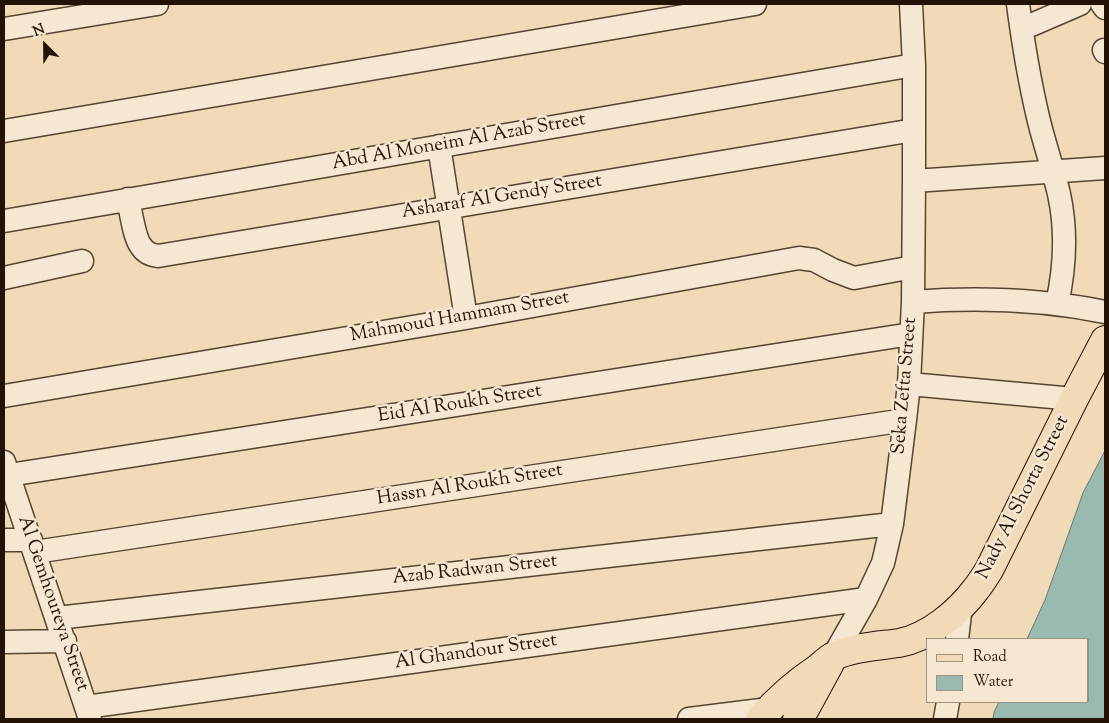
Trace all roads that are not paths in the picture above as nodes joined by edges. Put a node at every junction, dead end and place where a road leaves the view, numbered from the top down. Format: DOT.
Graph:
graph roads {
  1 [pos="157,4"];
  2 [pos="755,4"];
  3 [pos="911,4"];
  4 [pos="1018,4"];
  5 [pos="1080,4"];
  6 [pos="1102,4"];
  7 [pos="1105,8"];
  8 [pos="4,29"];
  9 [pos="1022,29"];
  10 [pos="914,65"];
  11 [pos="914,130"];
  12 [pos="4,131"];
  13 [pos="439,146"];
  14 [pos="1105,168"];
  15 [pos="1052,172"];
  16 [pos="914,181"];
  17 [pos="128,199"];
  18 [pos="448,207"];
  19 [pos="4,221"];
  20 [pos="82,261"];
  21 [pos="913,267"];
  22 [pos="4,278"];
  23 [pos="912,302"];
  24 [pos="1058,304"];
  25 [pos="1105,312"];
  26 [pos="466,318"];
  27 [pos="911,334"];
  28 [pos="1105,340"];
  29 [pos="909,384"];
  30 [pos="4,396"];
  31 [pos="1074,399"];
  32 [pos="905,420"];
  33 [pos="6,468"];
  34 [pos="892,524"];
  35 [pos="4,540"];
  36 [pos="33,546"];
  37 [pos="866,599"];
  38 [pos="961,606"];
  39 [pos="57,618"];
  40 [pos="957,638"];
  41 [pos="65,641"];
  42 [pos="4,642"];
  43 [pos="833,657"];
  44 [pos="948,703"];
  45 [pos="88,713"];
  46 [pos="764,714"];
  47 [pos="688,719"];
  48 [pos="797,719"];
  49 [pos="945,719"];
  1 -- 8 [label="street"];
  2 -- 12 [label="street"];
  3 -- 10 [label="street, Seka Zefta Street"];
  4 -- 9 [label="street"];
  5 -- 9 [label="street"];
  6 -- 7 [label="street"];
  9 -- 15 [label="street"];
  10 -- 11 [label="street, Seka Zefta Street"];
  10 -- 13 [label="street, Abd Al Moneim Al Azab Street"];
  11 -- 16 [label="street, Seka Zefta Street"];
  11 -- 18 [label="street, Asharaf Al Gendy Street"];
  13 -- 17 [label="street, Abd Al Moneim Al Azab Street"];
  13 -- 18 [label="street"];
  14 -- 15 [label="street"];
  15 -- 16 [label="street"];
  15 -- 24 [label="street"];
  16 -- 21 [label="street, Seka Zefta Street"];
  17 -- 18 [label="street, Asharaf Al Gendy Street"];
  17 -- 19 [label="street, Abd Al Moneim Al Azab Street"];
  18 -- 26 [label="street"];
  20 -- 22 [label="street"];
  21 -- 23 [label="street, Seka Zefta Street"];
  21 -- 26 [label="street, Mahmoud Hammam Street"];
  23 -- 24 [label="street"];
  23 -- 27 [label="street, Seka Zefta Street"];
  24 -- 25 [label="street"];
  26 -- 30 [label="street, Mahmoud Hammam Street"];
  27 -- 29 [label="street, Seka Zefta Street"];
  27 -- 33 [label="street, Eid Al Roukh Street"];
  28 -- 31 [label="main road, Nady Al Shorta Street"];
  29 -- 31 [label="street"];
  29 -- 32 [label="street, Seka Zefta Street"];
  31 -- 38 [label="main road, Nady Al Shorta Street"];
  32 -- 34 [label="street, Seka Zefta Street"];
  32 -- 36 [label="street, Hassn Al Roukh Street"];
  33 -- 36 [label="street, Al Gemhoureya Street"];
  34 -- 37 [label="street, Seka Zefta Street"];
  34 -- 39 [label="street, Azab Radwan Street"];
  35 -- 36 [label="street, Hassn Al Roukh Street"];
  36 -- 39 [label="street, Al Gemhoureya Street"];
  37 -- 43 [label="street, Seka Zefta Street"];
  37 -- 45 [label="street, Al Ghandour Street"];
  38 -- 40 [label="street"];
  38 -- 43 [label="main road, Nady Al Shorta Street"];
  39 -- 41 [label="street, Al Gemhoureya Street"];
  41 -- 42 [label="street"];
  41 -- 45 [label="street, Al Gemhoureya Street"];
  43 -- 46 [label="main road, Seka Zefta Street"];
  43 -- 48 [label="main road"];
  44 -- 49 [label="street"];
  46 -- 47 [label="street"];
}
